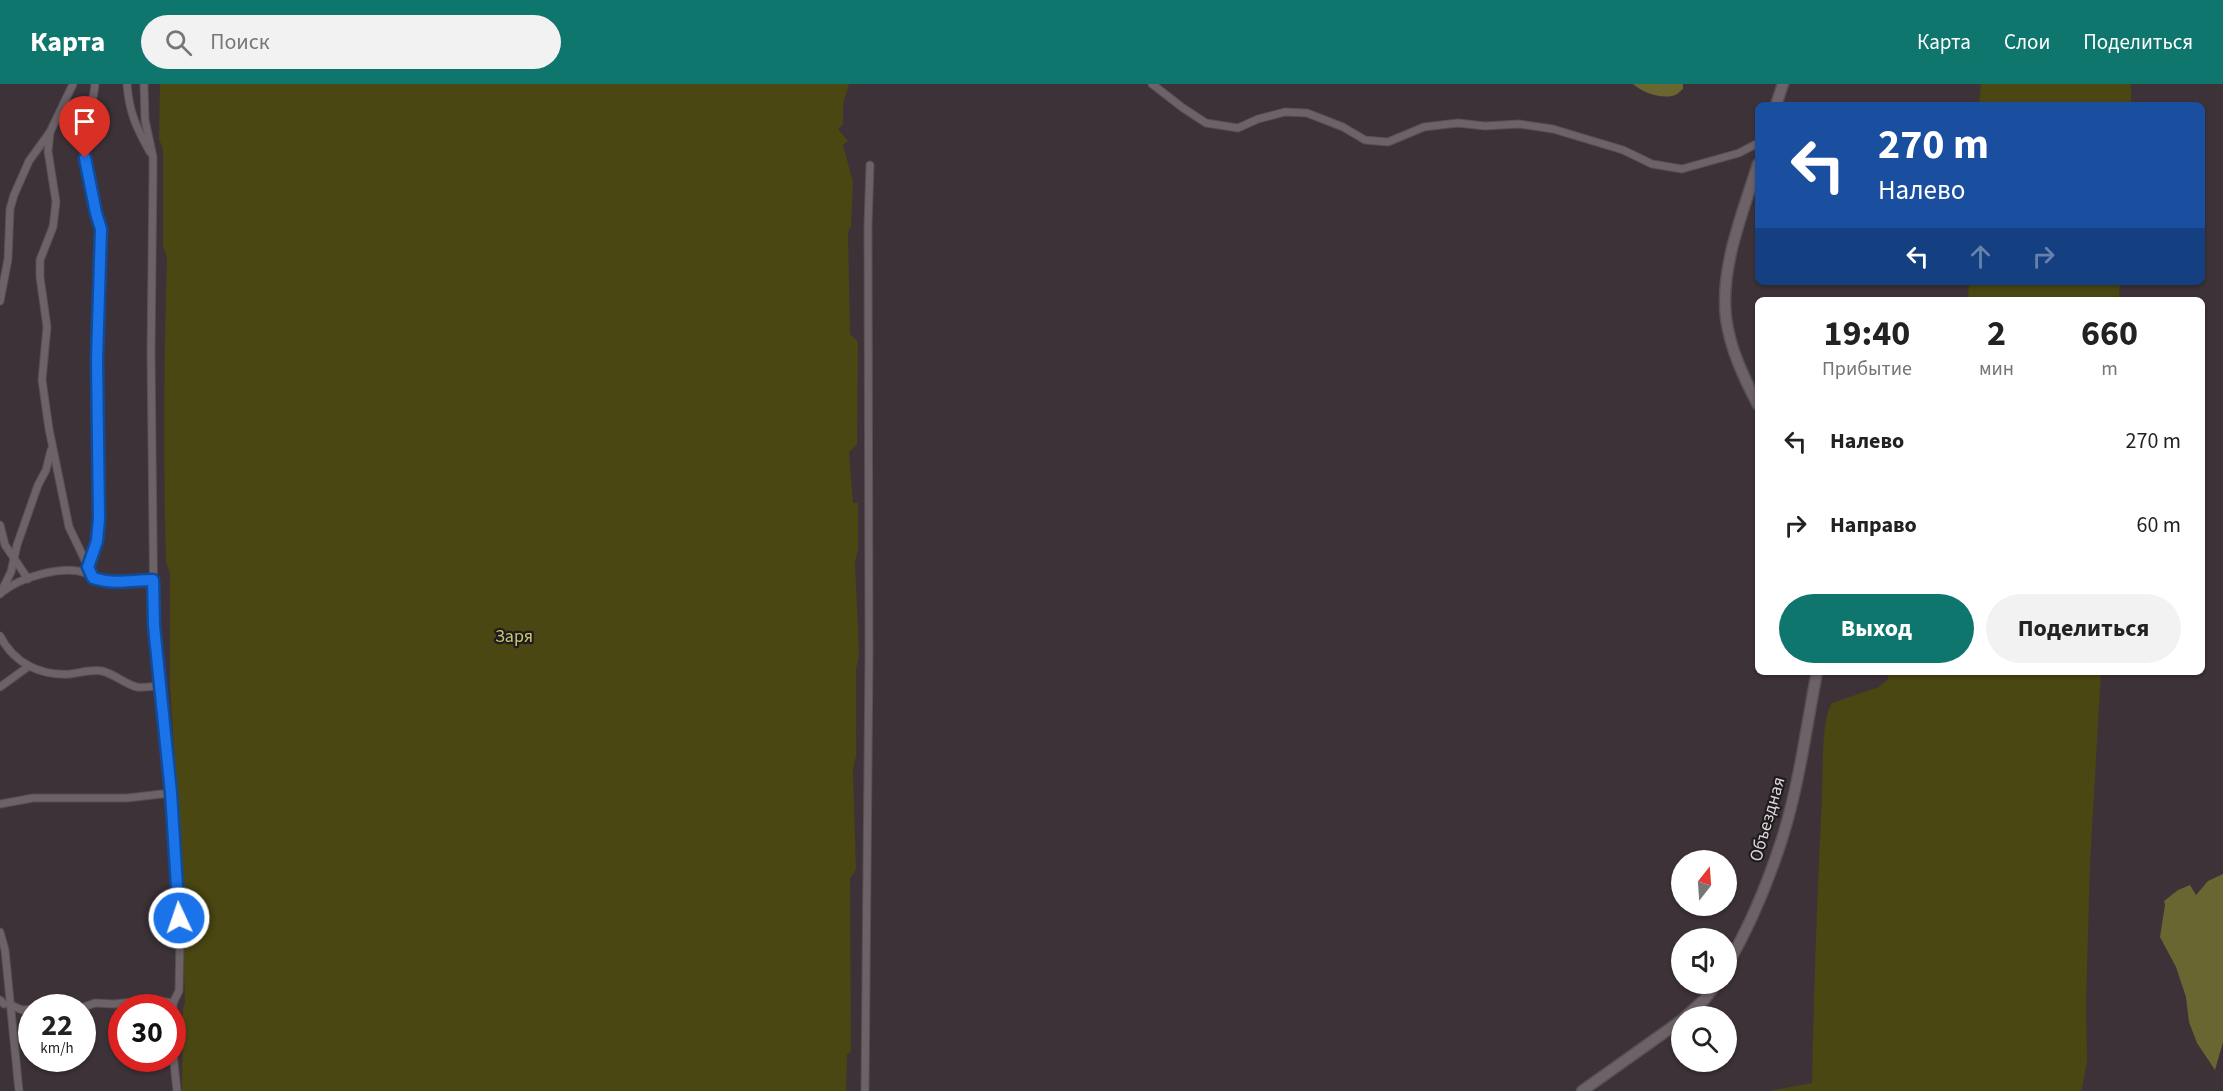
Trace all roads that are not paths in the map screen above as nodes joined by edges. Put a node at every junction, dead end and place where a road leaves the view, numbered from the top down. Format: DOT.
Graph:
graph roads {
  1 [pos="73,84"];
  2 [pos="95,84"];
  3 [pos="127,84"];
  4 [pos="144,84"];
  5 [pos="1152,84"];
  6 [pos="1783,84"];
  7 [pos="1777,102"];
  8 [pos="51,132"];
  9 [pos="1755,145"];
  10 [pos="153,157"];
  11 [pos="870,165"];
  12 [pos="1755,174"];
  13 [pos="0,301"];
  14 [pos="1755,399"];
  15 [pos="52,441"];
  16 [pos="0,525"];
  17 [pos="13,559"];
  18 [pos="89,573"];
  19 [pos="28,579"];
  20 [pos="153,580"];
  21 [pos="0,636"];
  22 [pos="29,666"];
  23 [pos="1816,675"];
  24 [pos="160,686"];
  25 [pos="0,687"];
  26 [pos="171,793"];
  27 [pos="0,804"];
  28 [pos="0,932"];
  29 [pos="1737,947"];
  30 [pos="178,994"];
  31 [pos="1708,994"];
  32 [pos="5,1003"];
  33 [pos="1697,1006"];
  34 [pos="1671,1028"];
  35 [pos="175,1072"];
  36 [pos="19,1091"];
  37 [pos="177,1091"];
  38 [pos="865,1091"];
  39 [pos="1582,1091"];
  1 -- 8 [label="street"];
  2 -- 18 [label="street"];
  3 -- 10 [label="street"];
  4 -- 10 [label="street"];
  5 -- 9 [label="street"];
  6 -- 7 [label="main road"];
  8 -- 13 [label="street"];
  8 -- 15 [label="street"];
  10 -- 20 [label="street"];
  11 -- 38 [label="street"];
  12 -- 14 [label="main road"];
  15 -- 17 [label="street"];
  15 -- 18 [label="street"];
  16 -- 17 [label="street"];
  17 -- 19 [label="street"];
  17 -- 19 [label="street"];
  18 -- 19 [label="street"];
  18 -- 20 [label="street"];
  20 -- 24 [label="street"];
  21 -- 22 [label="street"];
  22 -- 24 [label="street"];
  22 -- 25 [label="street"];
  23 -- 29 [label="main road, Объездная"];
  24 -- 26 [label="street"];
  26 -- 27 [label="street"];
  26 -- 30 [label="street"];
  28 -- 32 [label="street"];
  31 -- 33 [label="main road"];
  32 -- 36 [label="street"];
  34 -- 39 [label="main road"];
  35 -- 37 [label="street"];
}
